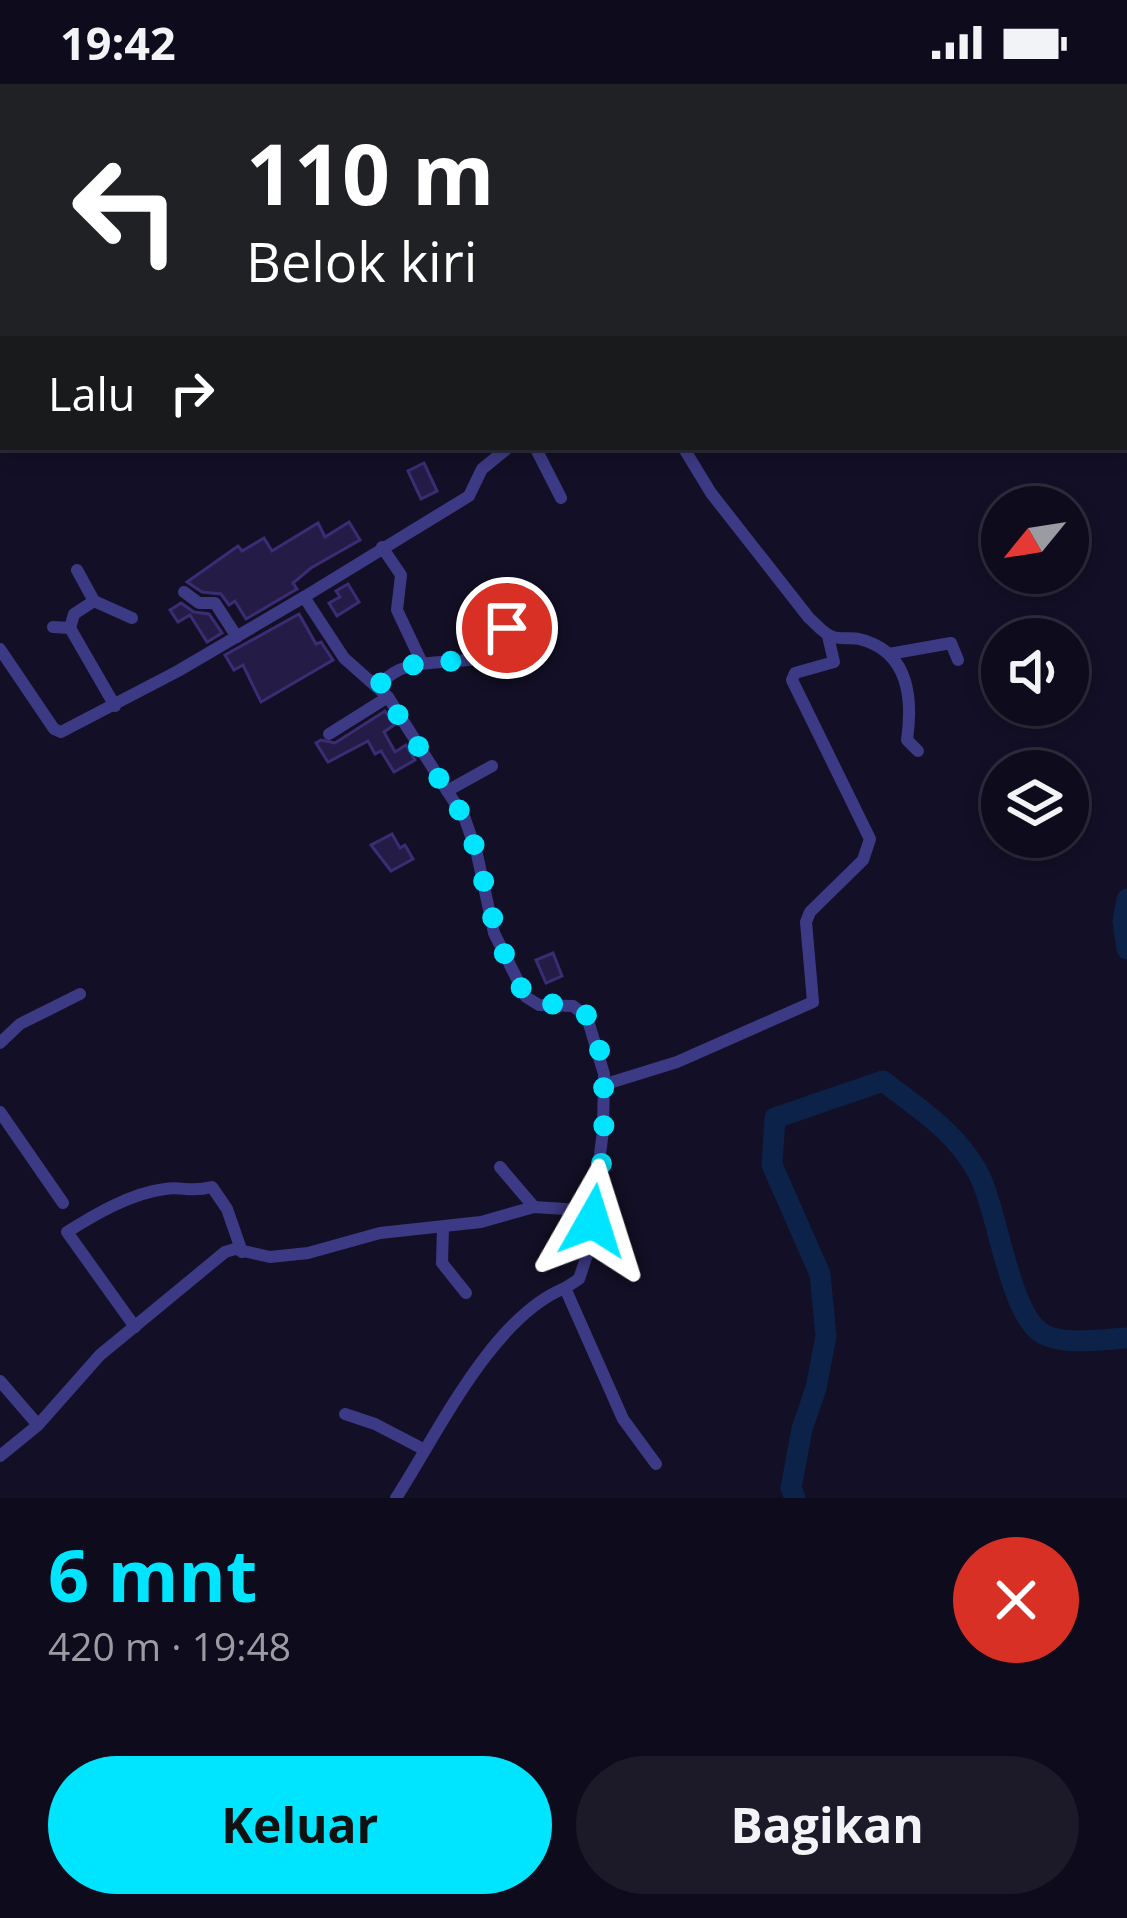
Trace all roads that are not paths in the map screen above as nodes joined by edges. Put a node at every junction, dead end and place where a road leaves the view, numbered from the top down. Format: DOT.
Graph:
graph roads {
  1 [pos="505,450"];
  2 [pos="537,450"];
  3 [pos="685,450"];
  4 [pos="561,498"];
  5 [pos="382,548"];
  6 [pos="77,571"];
  7 [pos="184,592"];
  8 [pos="304,597"];
  9 [pos="94,601"];
  10 [pos="505,601"];
  11 [pos="132,618"];
  12 [pos="52,627"];
  13 [pos="70,628"];
  14 [pos="828,636"];
  15 [pos="237,637"];
  16 [pos="1,654"];
  17 [pos="889,655"];
  18 [pos="958,660"];
  19 [pos="422,663"];
  20 [pos="384,691"];
  21 [pos="115,706"];
  22 [pos="329,734"];
  23 [pos="918,751"];
  24 [pos="492,766"];
  25 [pos="447,790"];
  26 [pos="80,994"];
  27 [pos="0,1043"];
  28 [pos="606,1084"];
  29 [pos="0,1112"];
  30 [pos="500,1167"];
  31 [pos="63,1203"];
  32 [pos="534,1208"];
  33 [pos="596,1210"];
  34 [pos="442,1228"];
  35 [pos="242,1252"];
  36 [pos="565,1288"];
  37 [pos="466,1293"];
  38 [pos="135,1327"];
  39 [pos="0,1381"];
  40 [pos="345,1414"];
  41 [pos="38,1425"];
  42 [pos="425,1450"];
  43 [pos="0,1456"];
  44 [pos="656,1464"];
  45 [pos="396,1498"];
  1 -- 5 [label="street"];
  2 -- 4 [label="street"];
  3 -- 14 [label="street"];
  5 -- 8 [label="street"];
  5 -- 19 [label="street"];
  6 -- 9 [label="street"];
  7 -- 15 [label="street"];
  8 -- 15 [label="street"];
  8 -- 20 [label="street"];
  9 -- 11 [label="street"];
  9 -- 13 [label="street"];
  10 -- 19 [label="street"];
  12 -- 13 [label="street"];
  13 -- 21 [label="street"];
  14 -- 17 [label="street"];
  14 -- 28 [label="street"];
  15 -- 21 [label="street"];
  16 -- 21 [label="street"];
  17 -- 18 [label="street"];
  17 -- 23 [label="street"];
  19 -- 20 [label="street"];
  20 -- 22 [label="street"];
  20 -- 25 [label="street"];
  24 -- 25 [label="street"];
  25 -- 28 [label="street"];
  26 -- 27 [label="street"];
  28 -- 33 [label="street"];
  29 -- 31 [label="street"];
  30 -- 32 [label="street"];
  32 -- 33 [label="street"];
  32 -- 34 [label="street"];
  33 -- 36 [label="street"];
  34 -- 35 [label="street"];
  34 -- 37 [label="street"];
  35 -- 38 [label="street"];
  35 -- 38 [label="street"];
  36 -- 42 [label="street"];
  36 -- 44 [label="street"];
  38 -- 41 [label="street"];
  39 -- 41 [label="street"];
  40 -- 42 [label="street"];
  41 -- 43 [label="street"];
  42 -- 45 [label="street"];
}
